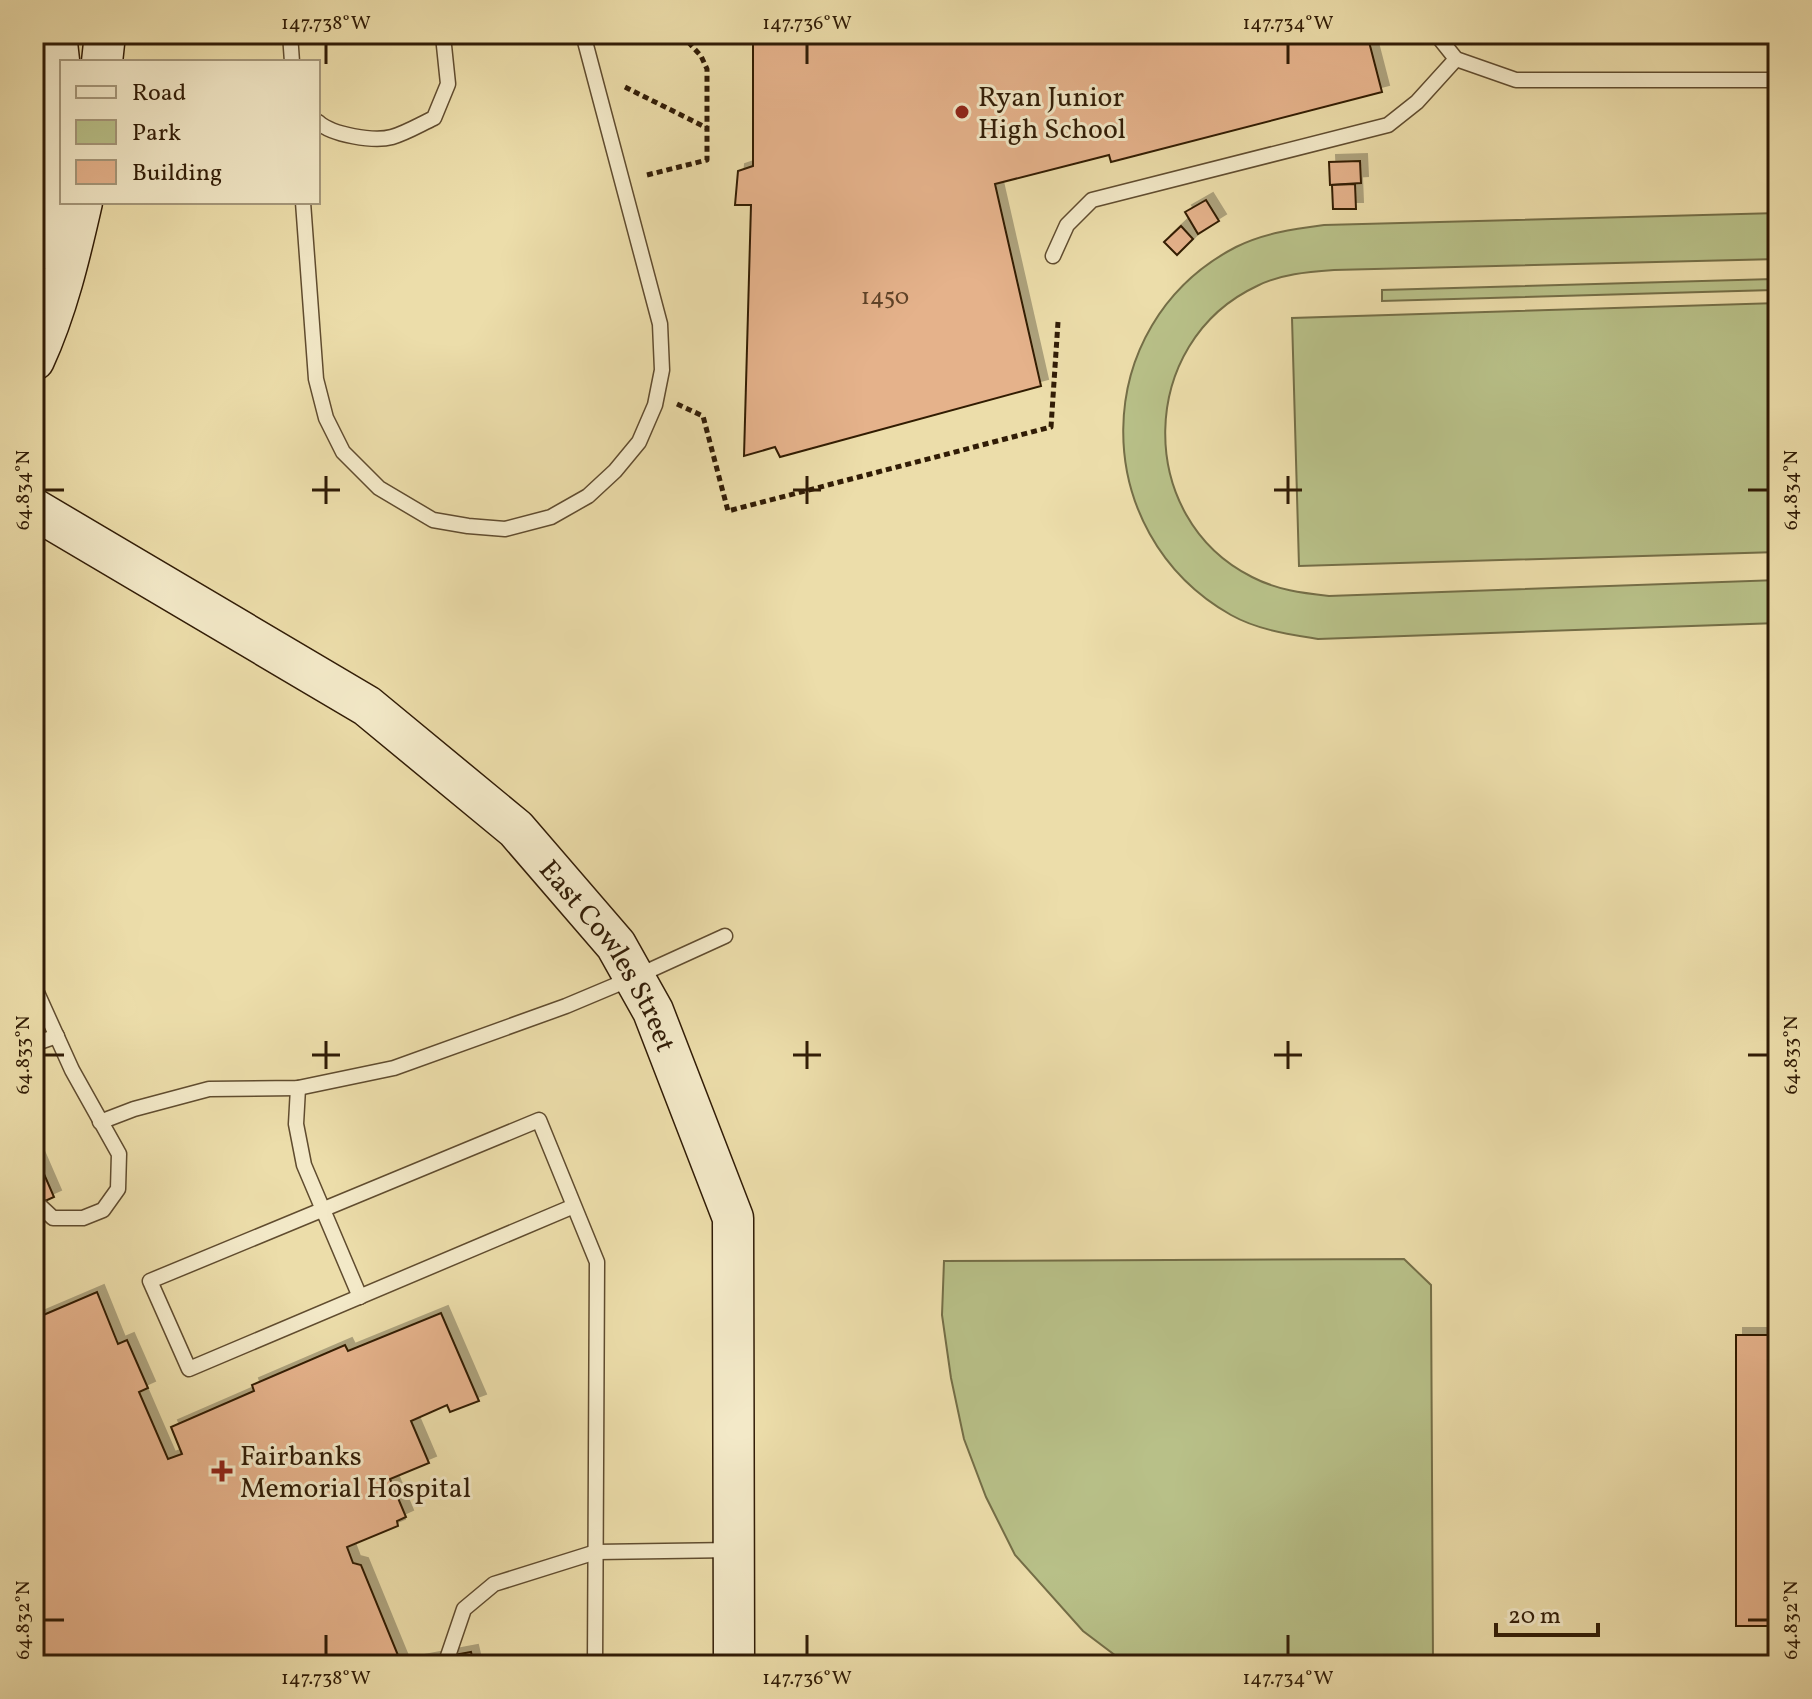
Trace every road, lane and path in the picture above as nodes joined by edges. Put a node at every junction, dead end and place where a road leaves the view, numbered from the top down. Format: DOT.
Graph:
graph roads {
  1 [pos="56,34"];
  2 [pos="105,34"];
  3 [pos="290,34"];
  4 [pos="583,34"];
  5 [pos="681,34"];
  6 [pos="697,34"];
  7 [pos="1436,34"];
  8 [pos="443,36"];
  9 [pos="688,43"];
  10 [pos="1456,59"];
  11 [pos="102,60"];
  12 [pos="292,60"];
  13 [pos="60,69"];
  14 [pos="1778,80"];
  15 [pos="625,87"];
  16 [pos="60,108"];
  17 [pos="320,124"];
  18 [pos="707,128"];
  19 [pos="647,175"];
  20 [pos="82,204"];
  21 [pos="303,204"];
  22 [pos="34,252"];
  23 [pos="1053,256"];
  24 [pos="1058,322"];
  25 [pos="34,360"];
  26 [pos="676,404"];
  27 [pos="34,509"];
  28 [pos="725,936"];
  29 [pos="635,977"];
  30 [pos="34,986"];
  31 [pos="57,1036"];
  32 [pos="34,1044"];
  33 [pos="298,1088"];
  34 [pos="100,1122"];
  35 [pos="38,1204"];
  36 [pos="574,1206"];
  37 [pos="323,1210"];
  38 [pos="360,1297"];
  39 [pos="734,1550"];
  40 [pos="596,1552"];
  41 [pos="448,1656"];
  42 [pos="595,1665"];
  43 [pos="734,1665"];
  1 -- 13 [label="street"];
  2 -- 11 [label="street"];
  3 -- 12 [label="lane"];
  4 -- 21 [label="lane"];
  5 -- 9 [label="path"];
  6 -- 9 [label="path"];
  7 -- 10 [label="lane"];
  8 -- 17 [label="lane"];
  9 -- 18 [label="path"];
  10 -- 14 [label="lane"];
  10 -- 23 [label="lane"];
  15 -- 18 [label="path"];
  16 -- 22 [label="street"];
  18 -- 19 [label="path"];
  20 -- 25 [label="street"];
  24 -- 26 [label="path"];
  27 -- 29 [label="street, East Cowles Street"];
  28 -- 29 [label="lane"];
  29 -- 33 [label="lane"];
  29 -- 39 [label="street, East Cowles Street"];
  30 -- 31 [label="lane"];
  31 -- 32 [label="lane"];
  31 -- 34 [label="lane"];
  33 -- 34 [label="lane"];
  33 -- 37 [label="lane"];
  34 -- 35 [label="lane"];
  36 -- 37 [label="lane"];
  36 -- 38 [label="lane"];
  36 -- 40 [label="lane"];
  37 -- 38 [label="lane"];
  37 -- 38 [label="lane"];
  39 -- 40 [label="lane"];
  39 -- 43 [label="street, East Cowles Street"];
  40 -- 41 [label="lane"];
  40 -- 42 [label="lane"];
}
